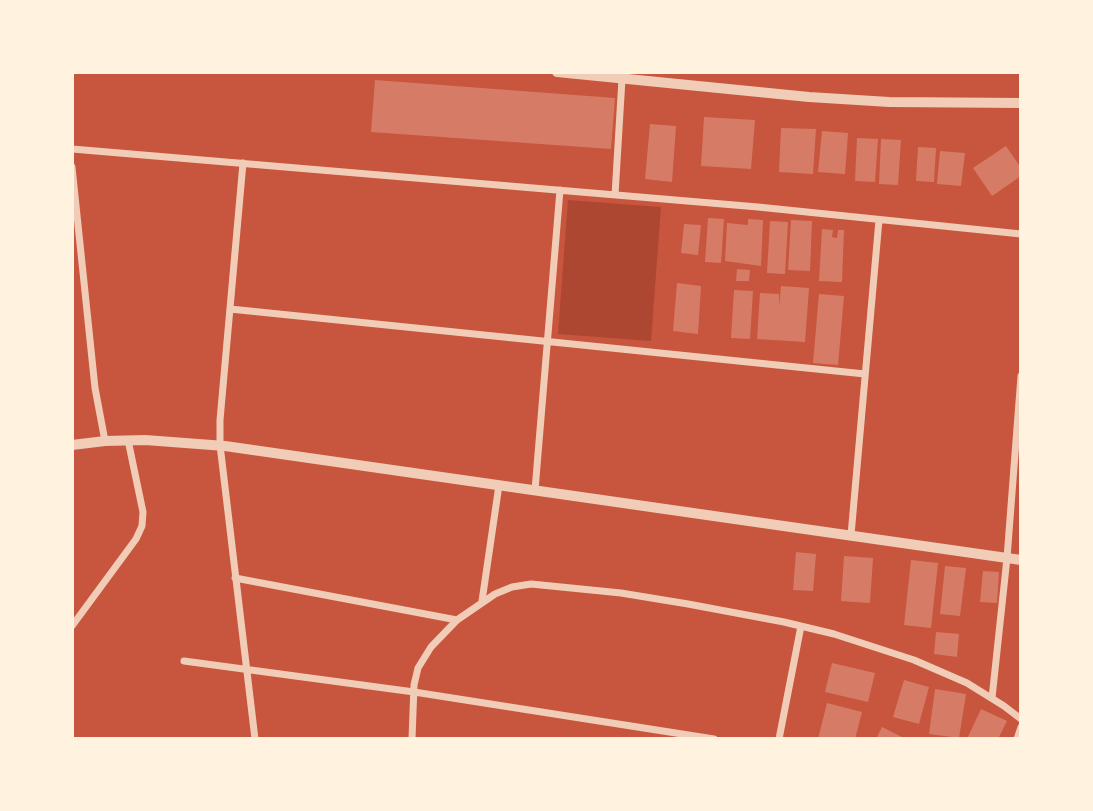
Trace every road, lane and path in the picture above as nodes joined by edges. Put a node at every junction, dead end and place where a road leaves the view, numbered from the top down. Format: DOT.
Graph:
graph roads {
  1 [pos="557,72"];
  2 [pos="622,79"];
  3 [pos="1021,103"];
  4 [pos="72,149"];
  5 [pos="243,163"];
  6 [pos="72,167"];
  7 [pos="560,190"];
  8 [pos="615,195"];
  9 [pos="879,220"];
  10 [pos="1021,234"];
  11 [pos="76,259"];
  12 [pos="230,309"];
  13 [pos="547,342"];
  14 [pos="865,374"];
  15 [pos="1021,376"];
  16 [pos="105,440"];
  17 [pos="128,440"];
  18 [pos="72,445"];
  19 [pos="220,445"];
  20 [pos="499,485"];
  21 [pos="536,490"];
  22 [pos="851,535"];
  23 [pos="1007,558"];
  24 [pos="1021,560"];
  25 [pos="235,578"];
  26 [pos="482,601"];
  27 [pos="457,620"];
  28 [pos="72,626"];
  29 [pos="801,626"];
  30 [pos="184,661"];
  31 [pos="245,669"];
  32 [pos="414,692"];
  33 [pos="992,698"];
  34 [pos="1021,719"];
  35 [pos="1021,727"];
  36 [pos="255,739"];
  37 [pos="412,739"];
  38 [pos="714,739"];
  39 [pos="779,739"];
  40 [pos="1017,739"];
  1 -- 2 [label="street"];
  2 -- 3 [label="street"];
  2 -- 8 [label="street"];
  4 -- 5 [label="street"];
  5 -- 7 [label="street"];
  5 -- 12 [label="street"];
  6 -- 11 [label="street"];
  7 -- 8 [label="street"];
  7 -- 13 [label="street"];
  8 -- 9 [label="street"];
  9 -- 10 [label="street"];
  9 -- 14 [label="street"];
  11 -- 16 [label="street"];
  12 -- 13 [label="street"];
  12 -- 19 [label="street"];
  13 -- 14 [label="street"];
  13 -- 21 [label="street"];
  14 -- 22 [label="street"];
  15 -- 23 [label="street"];
  16 -- 17 [label="street"];
  16 -- 18 [label="street"];
  17 -- 19 [label="street"];
  17 -- 28 [label="street"];
  19 -- 20 [label="street"];
  19 -- 25 [label="street"];
  20 -- 21 [label="street"];
  20 -- 26 [label="street"];
  21 -- 22 [label="street"];
  22 -- 23 [label="street"];
  23 -- 24 [label="street"];
  23 -- 33 [label="street"];
  25 -- 27 [label="street"];
  25 -- 31 [label="street"];
  26 -- 27 [label="street"];
  26 -- 29 [label="street"];
  27 -- 32 [label="street"];
  29 -- 33 [label="street"];
  29 -- 39 [label="street"];
  30 -- 31 [label="street"];
  31 -- 32 [label="street"];
  31 -- 36 [label="street"];
  32 -- 37 [label="street"];
  32 -- 38 [label="street"];
  33 -- 34 [label="street"];
  35 -- 40 [label="street"];
}
